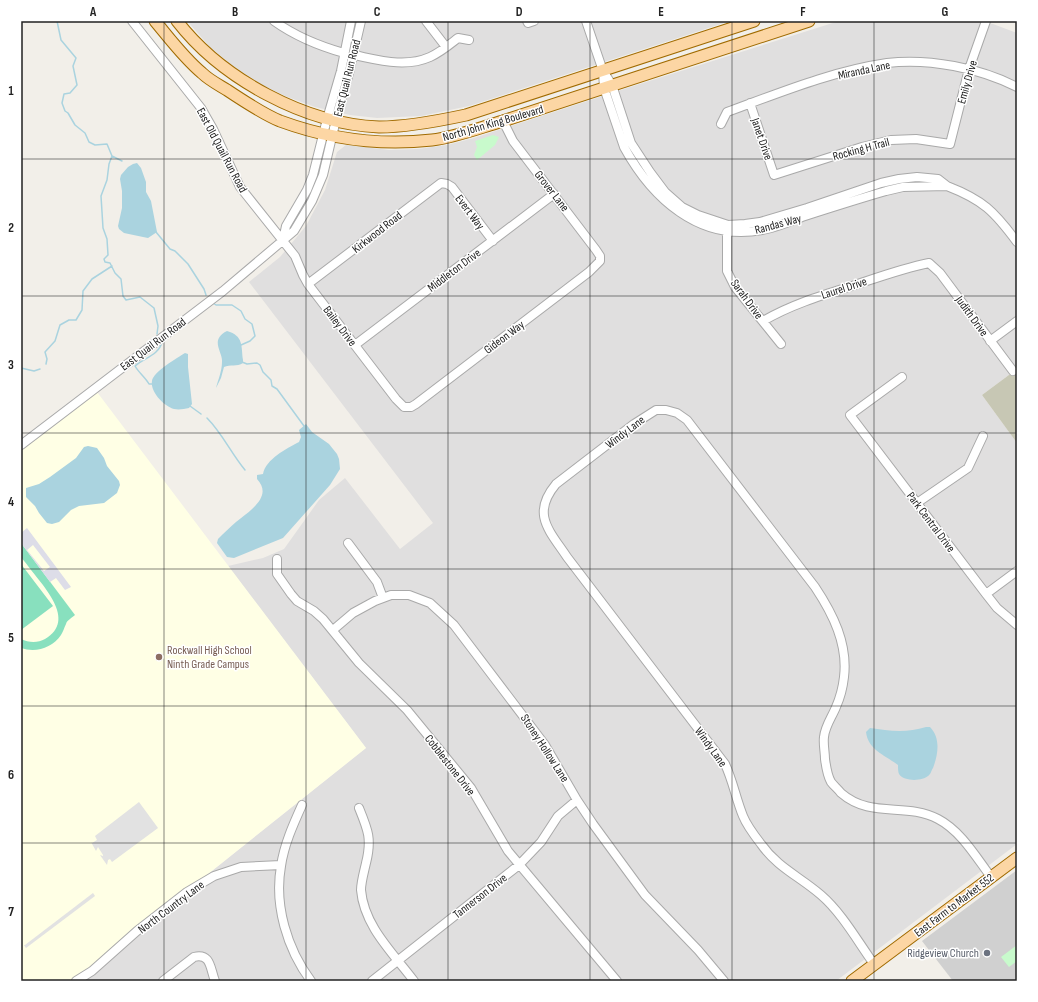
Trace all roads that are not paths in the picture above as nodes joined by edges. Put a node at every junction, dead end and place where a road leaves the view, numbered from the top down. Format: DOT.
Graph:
graph roads {
  1 [pos="132,21"];
  2 [pos="155,21"];
  3 [pos="177,21"];
  4 [pos="274,21"];
  5 [pos="351,21"];
  6 [pos="361,21"];
  7 [pos="426,21"];
  8 [pos="586,21"];
  9 [pos="754,21"];
  10 [pos="809,21"];
  11 [pos="986,21"];
  12 [pos="469,40"];
  13 [pos="446,47"];
  14 [pos="344,52"];
  15 [pos="354,55"];
  16 [pos="970,69"];
  17 [pos="603,70"];
  18 [pos="608,87"];
  19 [pos="1017,87"];
  20 [pos="750,104"];
  21 [pos="331,120"];
  22 [pos="503,121"];
  23 [pos="721,124"];
  24 [pos="328,135"];
  25 [pos="950,144"];
  26 [pos="774,175"];
  27 [pos="447,184"];
  28 [pos="554,194"];
  29 [pos="727,228"];
  30 [pos="282,241"];
  31 [pos="493,241"];
  32 [pos="1017,242"];
  33 [pos="600,261"];
  34 [pos="929,263"];
  35 [pos="308,284"];
  36 [pos="763,321"];
  37 [pos="1017,321"];
  38 [pos="990,341"];
  39 [pos="781,344"];
  40 [pos="355,345"];
  41 [pos="1013,371"];
  42 [pos="902,377"];
  43 [pos="404,407"];
  44 [pos="983,436"];
  45 [pos="21,445"];
  46 [pos="917,503"];
  47 [pos="348,543"];
  48 [pos="277,559"];
  49 [pos="1017,571"];
  50 [pos="986,594"];
  51 [pos="383,598"];
  52 [pos="1017,624"];
  53 [pos="333,630"];
  54 [pos="577,800"];
  55 [pos="302,805"];
  56 [pos="359,808"];
  57 [pos="1017,858"];
  58 [pos="281,865"];
  59 [pos="519,865"];
  60 [pos="991,877"];
  61 [pos="398,960"];
  62 [pos="874,964"];
  63 [pos="76,981"];
  64 [pos="163,981"];
  65 [pos="215,981"];
  66 [pos="311,981"];
  67 [pos="372,981"];
  68 [pos="414,981"];
  69 [pos="617,981"];
  70 [pos="724,981"];
  71 [pos="852,981"];
  1 -- 30 [label="street, East Old Quail Run Road"];
  2 -- 24 [label="main road, North John King Boulevard"];
  3 -- 21 [label="main road, North John King Boulevard"];
  4 -- 14 [label="street"];
  5 -- 14 [label="street, East Quail Run Road"];
  6 -- 15 [label="street, East Quail Run Road"];
  7 -- 13 [label="street"];
  8 -- 17 [label="street, Randas Way"];
  9 -- 17 [label="main road, North John King Boulevard"];
  10 -- 18 [label="main road, North John King Boulevard"];
  11 -- 16 [label="street, Emily Drive"];
  12 -- 13 [label="street"];
  13 -- 15 [label="street"];
  14 -- 21 [label="street, East Quail Run Road"];
  15 -- 21 [label="street, East Quail Run Road"];
  16 -- 19 [label="street, Miranda Lane"];
  16 -- 20 [label="street, Miranda Lane"];
  16 -- 25 [label="street, Emily Drive"];
  17 -- 18 [label="street, Randas Way"];
  17 -- 21 [label="main road, North John King Boulevard"];
  18 -- 22 [label="main road, North John King Boulevard"];
  18 -- 29 [label="street, Randas Way"];
  20 -- 23 [label="street, Miranda Lane"];
  20 -- 26 [label="street, Janet Drive"];
  21 -- 24 [label="street, East Quail Run Road"];
  22 -- 24 [label="main road, North John King Boulevard"];
  22 -- 28 [label="street, Grover Lane"];
  24 -- 30 [label="street, East Quail Run Road"];
  25 -- 26 [label="street, Rocking H Trail"];
  27 -- 31 [label="street, Evert Way"];
  27 -- 35 [label="street, Kirkwood Road"];
  28 -- 31 [label="street, Middleton Drive"];
  28 -- 33 [label="street, Grover Lane"];
  29 -- 32 [label="street, Randas Way"];
  29 -- 36 [label="street, Sarah Drive"];
  30 -- 35 [label="street, Bailey Drive"];
  30 -- 45 [label="street, East Quail Run Road"];
  31 -- 40 [label="street, Middleton Drive"];
  33 -- 43 [label="street, Gideon Way"];
  34 -- 36 [label="street, Laurel Drive"];
  34 -- 38 [label="street, Judith Drive"];
  35 -- 40 [label="street, Bailey Drive"];
  36 -- 39 [label="street, Sarah Drive"];
  37 -- 38 [label="street"];
  38 -- 41 [label="street, Judith Drive"];
  40 -- 43 [label="street, Bailey Drive"];
  42 -- 46 [label="street, Park Central Drive"];
  44 -- 46 [label="street"];
  46 -- 50 [label="street, Park Central Drive"];
  47 -- 51 [label="street"];
  48 -- 53 [label="street, Cobblestone Drive"];
  49 -- 50 [label="street"];
  50 -- 52 [label="street, Park Central Drive"];
  51 -- 53 [label="street, Stoney Hollow Lane"];
  51 -- 54 [label="street, Stoney Hollow Lane"];
  53 -- 59 [label="street, Cobblestone Drive"];
  54 -- 59 [label="street, Tannerson Drive"];
  54 -- 70 [label="street, Stoney Hollow Lane"];
  55 -- 58 [label="street"];
  56 -- 61 [label="street"];
  57 -- 60 [label="main road, East Farm to Market 552"];
  58 -- 63 [label="street, North Country Lane"];
  58 -- 66 [label="street"];
  59 -- 61 [label="street, Tannerson Drive"];
  59 -- 69 [label="street, Cobblestone Drive"];
  60 -- 62 [label="main road, East Farm to Market 552"];
  60 -- 62 [label="street, Windy Lane"];
  61 -- 67 [label="street, Tannerson Drive"];
  61 -- 68 [label="street"];
  62 -- 71 [label="main road, East Farm to Market 552"];
  64 -- 65 [label="street"];
}
